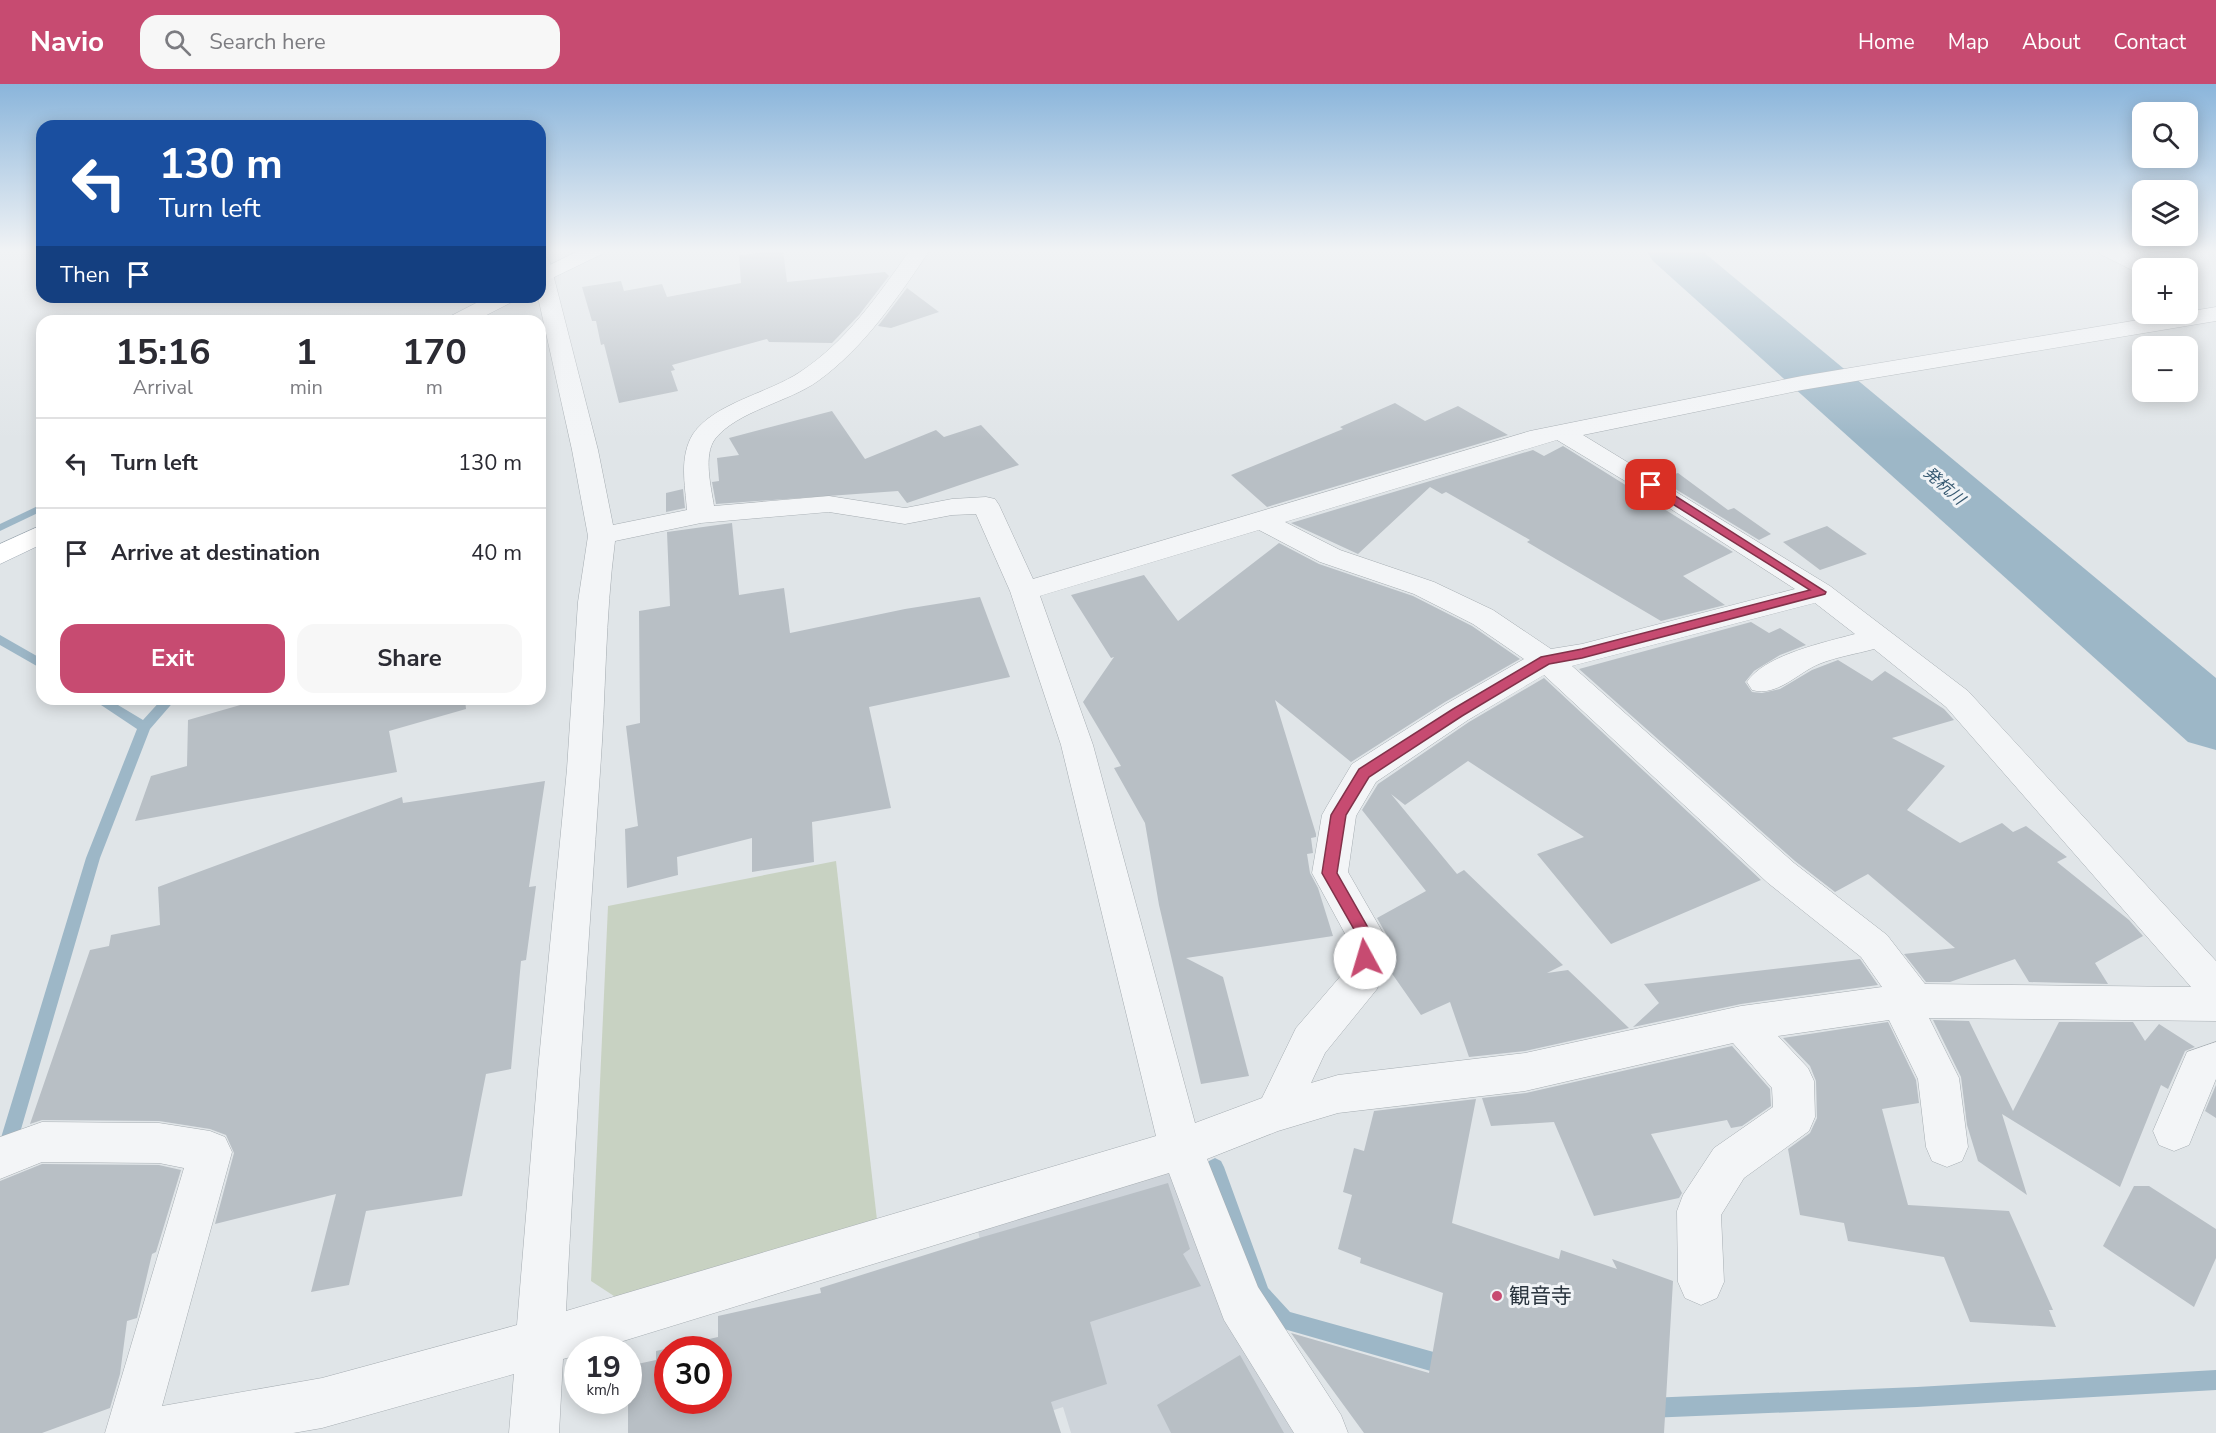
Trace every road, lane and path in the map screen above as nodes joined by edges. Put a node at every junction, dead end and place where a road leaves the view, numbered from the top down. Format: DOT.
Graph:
graph roads {
  1 [pos="551,313"];
  2 [pos="877,313"];
  3 [pos="2216,314"];
  4 [pos="1561,432"];
  5 [pos="701,515"];
  6 [pos="1262,521"];
  7 [pos="36,536"];
  8 [pos="602,536"];
  9 [pos="0,555"];
  10 [pos="1024,591"];
  11 [pos="1820,592"];
  12 [pos="1880,638"];
  13 [pos="1546,660"];
  14 [pos="1763,682"];
  15 [pos="2216,988"];
  16 [pos="1907,1000"];
  17 [pos="2216,1004"];
  18 [pos="1741,1024"];
  19 [pos="2216,1060"];
  20 [pos="1277,1112"];
  21 [pos="2174,1131"];
  22 [pos="1947,1147"];
  23 [pos="1181,1149"];
  24 [pos="0,1158"];
  25 [pos="1701,1282"];
  26 [pos="543,1342"];
  27 [pos="130,1433"];
  28 [pos="154,1433"];
  29 [pos="534,1433"];
  30 [pos="1323,1433"];
  1 -- 8 [label="street"];
  2 -- 5 [label="street"];
  3 -- 4 [label="street"];
  4 -- 6 [label="street"];
  4 -- 11 [label="street"];
  5 -- 8 [label="street"];
  5 -- 10 [label="street"];
  6 -- 10 [label="street"];
  6 -- 13 [label="street"];
  7 -- 9 [label="main road"];
  8 -- 26 [label="street"];
  10 -- 23 [label="street"];
  11 -- 12 [label="street"];
  11 -- 13 [label="street"];
  12 -- 14 [label="street"];
  12 -- 15 [label="street"];
  13 -- 16 [label="street"];
  13 -- 20 [label="street"];
  16 -- 17 [label="street"];
  16 -- 18 [label="street"];
  16 -- 22 [label="street"];
  18 -- 20 [label="street"];
  18 -- 25 [label="street"];
  19 -- 21 [label="street"];
  20 -- 23 [label="street"];
  23 -- 26 [label="street"];
  23 -- 30 [label="street"];
  24 -- 27 [label="street"];
  26 -- 28 [label="street"];
  26 -- 29 [label="street"];
}
